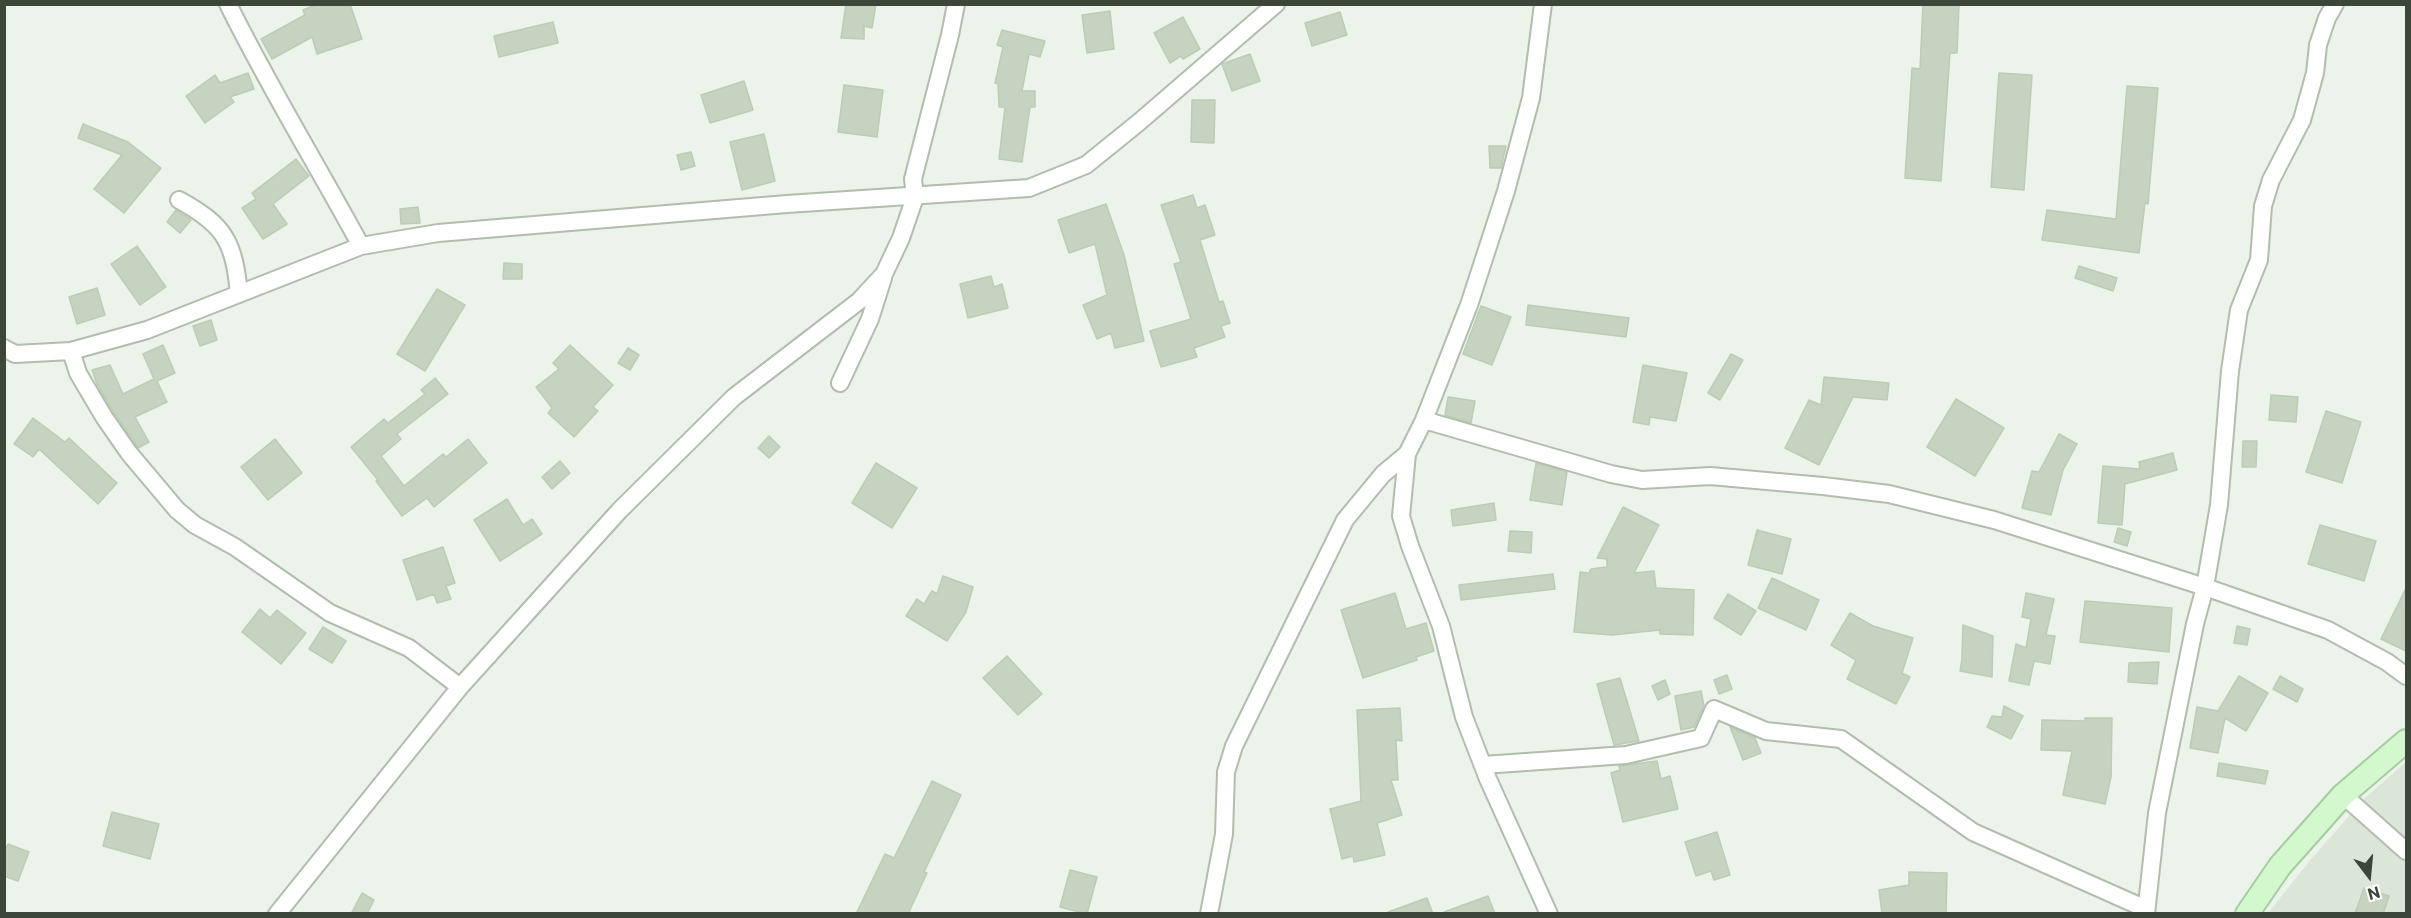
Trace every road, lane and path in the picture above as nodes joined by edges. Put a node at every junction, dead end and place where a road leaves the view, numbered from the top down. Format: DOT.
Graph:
graph roads {
  1 [pos="228,4"];
  2 [pos="956,4"];
  3 [pos="1543,4"];
  4 [pos="2335,4"];
  5 [pos="1274,5"];
  6 [pos="915,197"];
  7 [pos="178,200"];
  8 [pos="361,246"];
  9 [pos="884,274"];
  10 [pos="238,294"];
  11 [pos="71,351"];
  12 [pos="8,353"];
  13 [pos="840,383"];
  14 [pos="1424,420"];
  15 [pos="1407,454"];
  16 [pos="2205,587"];
  17 [pos="2406,676"];
  18 [pos="460,687"];
  19 [pos="2406,741"];
  20 [pos="1483,765"];
  21 [pos="2343,795"];
  22 [pos="2406,851"];
  23 [pos="2146,911"];
  24 [pos="277,914"];
  25 [pos="1209,914"];
  26 [pos="1549,914"];
  27 [pos="2247,914"];
  1 -- 8 [label="street"];
  2 -- 6 [label="street"];
  3 -- 14 [label="street"];
  4 -- 16 [label="street"];
  5 -- 6 [label="street"];
  6 -- 8 [label="street"];
  6 -- 9 [label="street"];
  7 -- 10 [label="street"];
  8 -- 10 [label="street"];
  9 -- 13 [label="street"];
  9 -- 18 [label="street"];
  10 -- 11 [label="street"];
  11 -- 12 [label="street"];
  11 -- 18 [label="street"];
  14 -- 15 [label="street"];
  14 -- 16 [label="street"];
  15 -- 20 [label="street"];
  15 -- 25 [label="street"];
  16 -- 17 [label="street"];
  16 -- 23 [label="street"];
  18 -- 24 [label="street"];
  19 -- 21 [label="main road"];
  20 -- 23 [label="street"];
  20 -- 26 [label="street"];
  21 -- 22 [label="street"];
  21 -- 27 [label="main road"];
}
